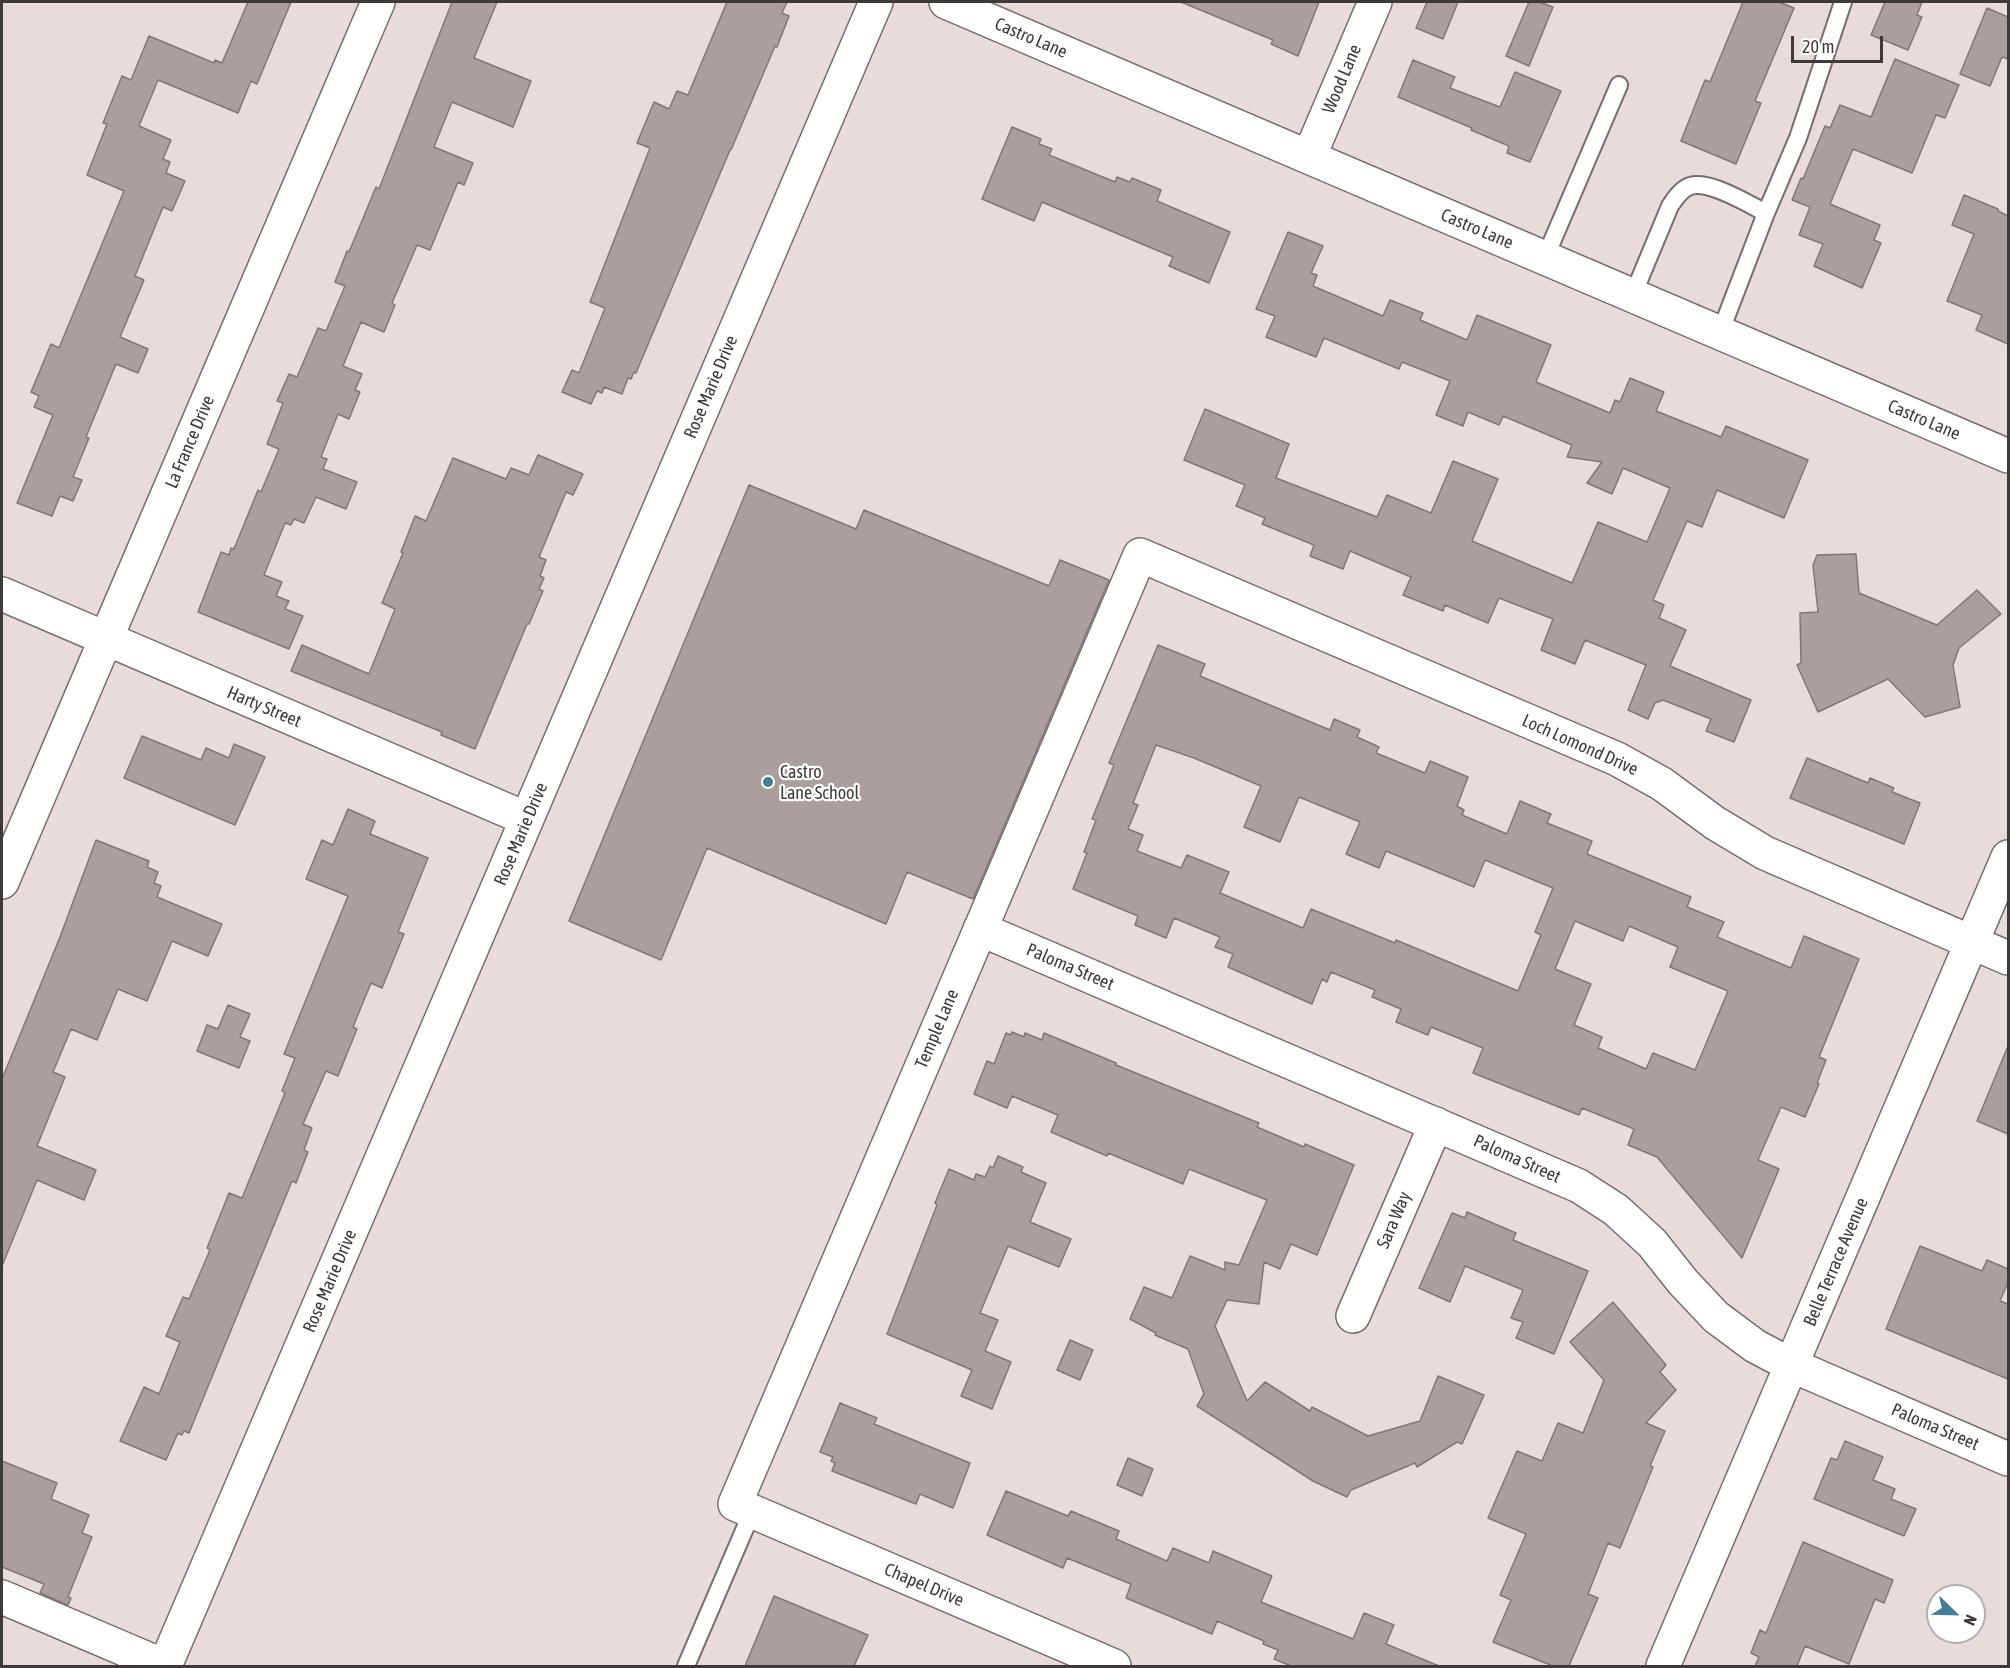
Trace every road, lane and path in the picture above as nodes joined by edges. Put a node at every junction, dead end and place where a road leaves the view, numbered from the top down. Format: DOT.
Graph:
graph roads {
  1 [pos="378,2"];
  2 [pos="876,2"];
  3 [pos="946,2"];
  4 [pos="1375,2"];
  5 [pos="1843,2"];
  6 [pos="1619,86"];
  7 [pos="1309,157"];
  8 [pos="1766,213"];
  9 [pos="1545,258"];
  10 [pos="1633,295"];
  11 [pos="1720,333"];
  12 [pos="2008,456"];
  13 [pos="1140,555"];
  14 [pos="2,594"];
  15 [pos="105,639"];
  16 [pos="527,819"];
  17 [pos="2008,857"];
  18 [pos="2,882"];
  19 [pos="980,929"];
  20 [pos="1972,942"];
  21 [pos="2008,958"];
  22 [pos="1436,1124"];
  23 [pos="1353,1316"];
  24 [pos="1791,1365"];
  25 [pos="2008,1459"];
  26 [pos="743,1508"];
  27 [pos="2,1597"];
  28 [pos="164,1666"];
  29 [pos="686,1666"];
  30 [pos="1114,1666"];
  31 [pos="1663,1666"];
  1 -- 15 [label="street, La France Drive"];
  2 -- 16 [label="street, Rose Marie Drive"];
  3 -- 7 [label="street, Castro Lane"];
  4 -- 7 [label="street, Wood Lane"];
  5 -- 8 [label="lane"];
  6 -- 9 [label="lane"];
  7 -- 9 [label="street, Castro Lane"];
  8 -- 10 [label="lane"];
  8 -- 11 [label="lane"];
  9 -- 10 [label="street, Castro Lane"];
  10 -- 11 [label="street, Castro Lane"];
  11 -- 12 [label="street, Castro Lane"];
  13 -- 19 [label="street, Temple Lane"];
  13 -- 20 [label="street, Loch Lomond Drive"];
  14 -- 15 [label="street, Harty Street"];
  15 -- 16 [label="street, Harty Street"];
  15 -- 18 [label="street, La France Drive"];
  16 -- 28 [label="street, Rose Marie Drive"];
  17 -- 20 [label="street, Belle Terrace Avenue"];
  19 -- 22 [label="street, Paloma Street"];
  19 -- 26 [label="street, Temple Lane"];
  20 -- 21 [label="street, Loch Lomond Drive"];
  20 -- 24 [label="street, Belle Terrace Avenue"];
  22 -- 23 [label="street, Sara Way"];
  22 -- 24 [label="street, Paloma Street"];
  24 -- 25 [label="street, Paloma Street"];
  24 -- 31 [label="street, Belle Terrace Avenue"];
  26 -- 29 [label="lane"];
  26 -- 30 [label="street, Chapel Drive"];
  27 -- 28 [label="street, Rose Marie Drive"];
}
